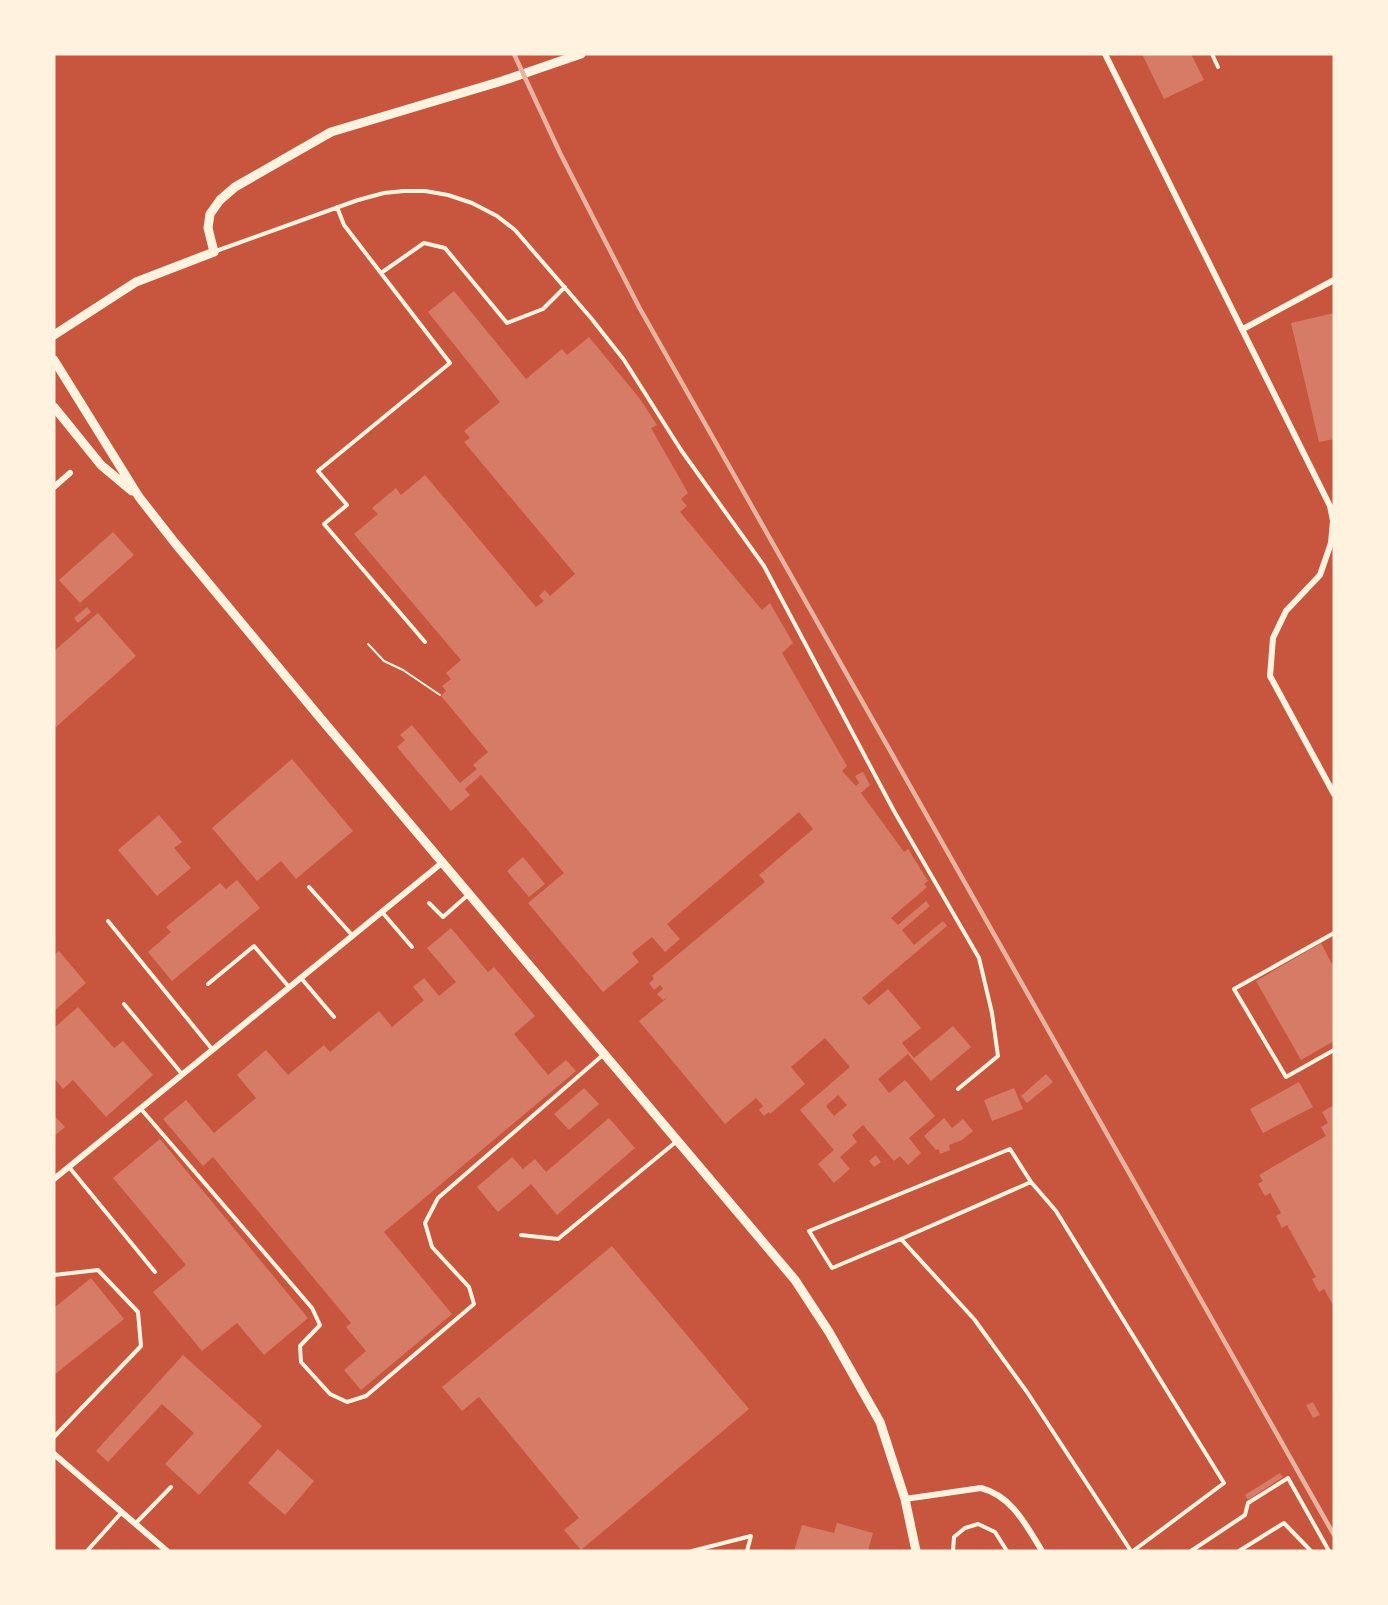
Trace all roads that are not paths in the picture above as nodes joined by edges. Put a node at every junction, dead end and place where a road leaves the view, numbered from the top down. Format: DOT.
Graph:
graph roads {
  1 [pos="581,54"];
  2 [pos="1105,54"];
  3 [pos="1212,54"];
  4 [pos="1218,67"];
  5 [pos="338,207"];
  6 [pos="214,252"];
  7 [pos="381,273"];
  8 [pos="1334,280"];
  9 [pos="565,287"];
  10 [pos="1243,329"];
  11 [pos="54,335"];
  12 [pos="54,360"];
  13 [pos="54,406"];
  14 [pos="70,473"];
  15 [pos="54,487"];
  16 [pos="139,497"];
  17 [pos="1332,506"];
  18 [pos="425,642"];
  19 [pos="1334,794"];
  20 [pos="443,862"];
  21 [pos="309,886"];
  22 [pos="470,894"];
  23 [pos="429,903"];
  24 [pos="382,912"];
  25 [pos="108,921"];
  26 [pos="1334,933"];
  27 [pos="353,936"];
  28 [pos="412,947"];
  29 [pos="301,978"];
  30 [pos="208,984"];
  31 [pos="289,988"];
  32 [pos="124,1004"];
  33 [pos="334,1017"];
  34 [pos="213,1050"];
  35 [pos="1334,1050"];
  36 [pos="604,1053"];
  37 [pos="182,1075"];
  38 [pos="958,1089"];
  39 [pos="140,1109"];
  40 [pos="677,1140"];
  41 [pos="69,1167"];
  42 [pos="54,1179"];
  43 [pos="1031,1182"];
  44 [pos="521,1235"];
  45 [pos="901,1239"];
  46 [pos="155,1272"];
  47 [pos="54,1275"];
  48 [pos="54,1437"];
  49 [pos="54,1454"];
  50 [pos="171,1487"];
  51 [pos="905,1498"];
  52 [pos="122,1512"];
  53 [pos="136,1523"];
  54 [pos="87,1551"];
  55 [pos="167,1551"];
  56 [pos="692,1551"];
  57 [pos="747,1551"];
  58 [pos="915,1551"];
  59 [pos="953,1551"];
  60 [pos="1007,1551"];
  61 [pos="1042,1551"];
  62 [pos="1132,1551"];
  63 [pos="1191,1551"];
  64 [pos="1239,1551"];
  65 [pos="1311,1551"];
  66 [pos="1329,1551"];
  1 -- 6 [label="street"];
  2 -- 10 [label="street"];
  3 -- 4 [label="lane"];
  5 -- 6 [label="lane"];
  5 -- 7 [label="lane"];
  5 -- 9 [label="lane"];
  6 -- 11 [label="street"];
  7 -- 9 [label="lane"];
  7 -- 18 [label="lane"];
  8 -- 10 [label="street"];
  9 -- 38 [label="lane"];
  10 -- 17 [label="street"];
  12 -- 16 [label="street"];
  13 -- 16 [label="street"];
  14 -- 15 [label="street"];
  16 -- 20 [label="street"];
  17 -- 19 [label="street"];
  20 -- 22 [label="street"];
  20 -- 24 [label="street"];
  21 -- 27 [label="lane"];
  22 -- 23 [label="lane"];
  22 -- 36 [label="street"];
  24 -- 27 [label="street"];
  24 -- 28 [label="lane"];
  25 -- 34 [label="lane"];
  26 -- 35 [label="lane"];
  27 -- 29 [label="street"];
  29 -- 31 [label="street"];
  29 -- 33 [label="lane"];
  30 -- 31 [label="lane"];
  31 -- 34 [label="street"];
  32 -- 37 [label="lane"];
  34 -- 37 [label="street"];
  36 -- 39 [label="lane"];
  36 -- 40 [label="street"];
  37 -- 39 [label="street"];
  39 -- 41 [label="street"];
  40 -- 44 [label="lane"];
  40 -- 51 [label="street"];
  41 -- 42 [label="street"];
  41 -- 46 [label="lane"];
  43 -- 45 [label="lane"];
  43 -- 45 [label="lane"];
  43 -- 62 [label="lane"];
  45 -- 62 [label="lane"];
  47 -- 48 [label="lane"];
  49 -- 52 [label="street"];
  50 -- 53 [label="lane"];
  51 -- 58 [label="street"];
  51 -- 61 [label="street"];
  52 -- 53 [label="street"];
  52 -- 54 [label="lane"];
  53 -- 55 [label="street"];
  56 -- 57 [label="lane"];
  59 -- 60 [label="lane"];
  63 -- 66 [label="lane"];
  64 -- 65 [label="lane"];
}
